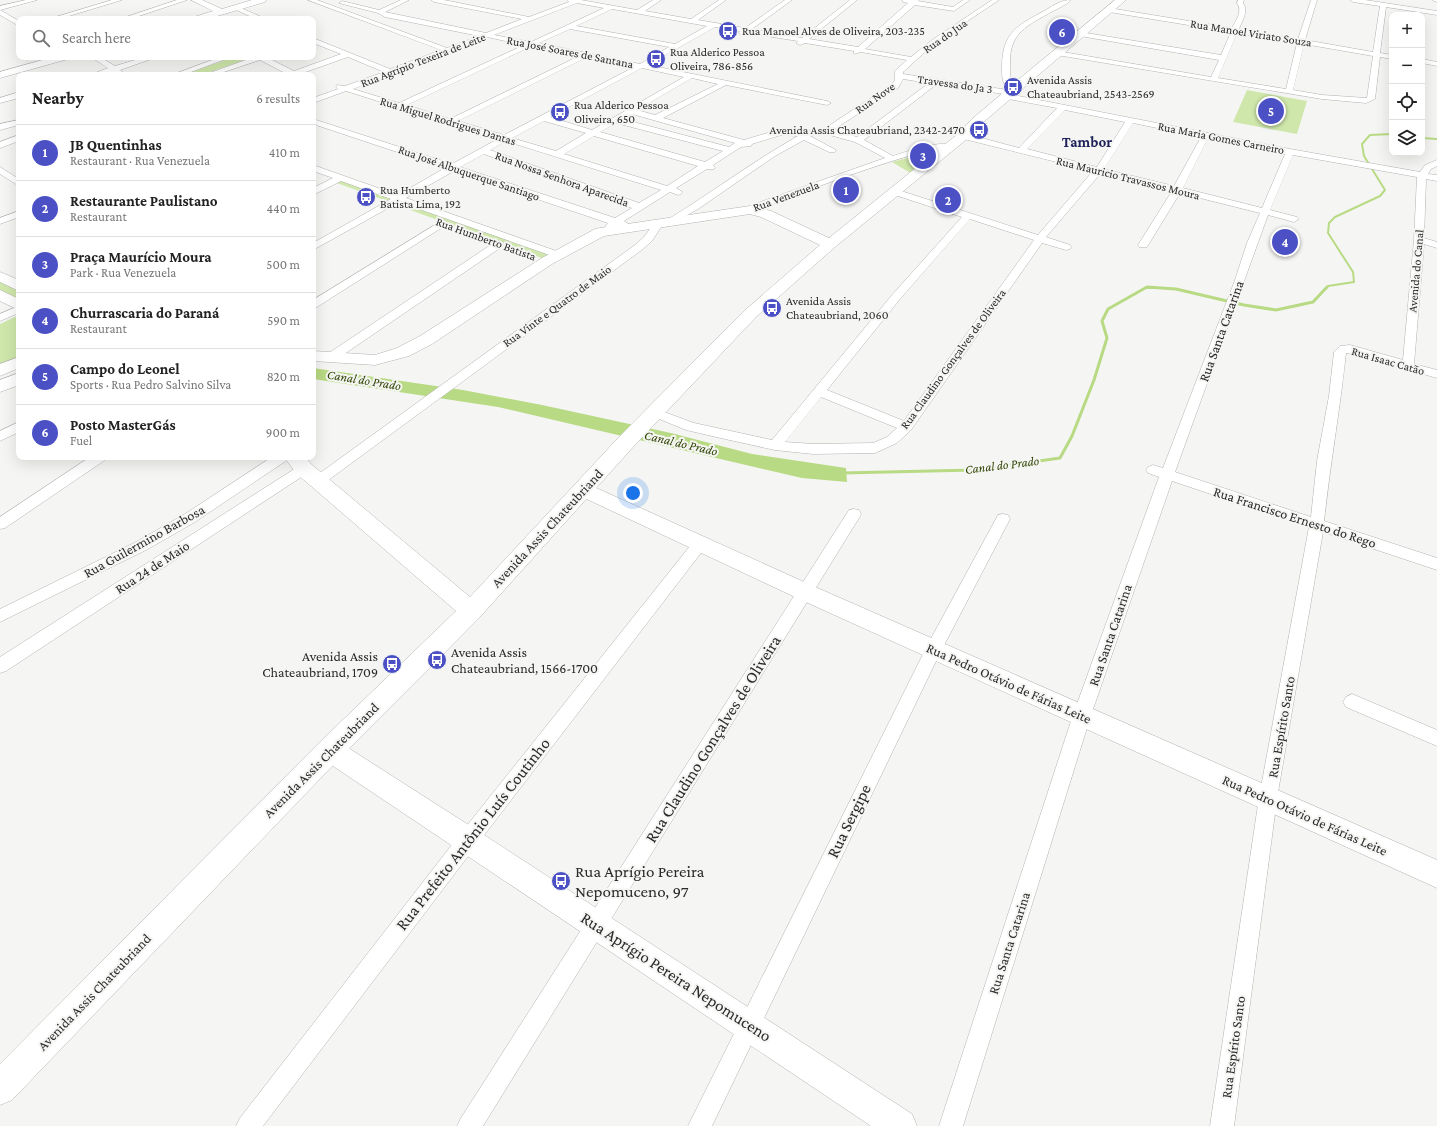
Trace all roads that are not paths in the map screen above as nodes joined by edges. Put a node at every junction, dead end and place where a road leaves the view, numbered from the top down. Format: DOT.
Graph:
graph roads {
  1 [pos="34,0"];
  2 [pos="118,0"];
  3 [pos="184,0"];
  4 [pos="195,0"];
  5 [pos="262,0"];
  6 [pos="312,0"];
  7 [pos="406,0"];
  8 [pos="434,0"];
  9 [pos="557,0"];
  10 [pos="658,0"];
  11 [pos="723,0"];
  12 [pos="789,0"];
  13 [pos="854,0"];
  14 [pos="900,0"];
  15 [pos="967,0"];
  16 [pos="996,0"];
  17 [pos="1068,0"];
  18 [pos="1122,0"];
  19 [pos="1241,0"];
  20 [pos="1314,0"];
  21 [pos="1353,0"];
  22 [pos="337,1"];
  23 [pos="572,1"];
  24 [pos="915,1"];
  25 [pos="592,2"];
  26 [pos="326,5"];
  27 [pos="1383,5"];
  28 [pos="0,8"];
  29 [pos="236,8"];
  30 [pos="609,8"];
  31 [pos="1109,10"];
  32 [pos="0,12"];
  33 [pos="222,12"];
  34 [pos="638,12"];
  35 [pos="382,13"];
  36 [pos="1437,13"];
  37 [pos="62,16"];
  38 [pos="132,16"];
  39 [pos="208,16"];
  40 [pos="255,16"];
  41 [pos="528,18"];
  42 [pos="692,21"];
  43 [pos="16,22"];
  44 [pos="711,26"];
  45 [pos="570,27"];
  46 [pos="744,31"];
  47 [pos="1235,31"];
  48 [pos="1080,34"];
  49 [pos="483,35"];
  50 [pos="316,41"];
  51 [pos="802,42"];
  52 [pos="1301,42"];
  53 [pos="533,45"];
  54 [pos="676,46"];
  55 [pos="445,50"];
  56 [pos="858,51"];
  57 [pos="1057,53"];
  58 [pos="349,54"];
  59 [pos="586,54"];
  60 [pos="1377,54"];
  61 [pos="1389,56"];
  62 [pos="1223,58"];
  63 [pos="913,59"];
  64 [pos="47,60"];
  65 [pos="53,60"];
  66 [pos="100,60"];
  67 [pos="144,60"];
  68 [pos="218,60"];
  69 [pos="252,60"];
  70 [pos="266,60"];
  71 [pos="1425,62"];
  72 [pos="1437,64"];
  73 [pos="641,66"];
  74 [pos="115,69"];
  75 [pos="388,71"];
  76 [pos="104,72"];
  77 [pos="119,72"];
  78 [pos="184,72"];
  79 [pos="217,72"];
  80 [pos="288,72"];
  81 [pos="298,72"];
  82 [pos="0,74"];
  83 [pos="692,75"];
  84 [pos="899,76"];
  85 [pos="1214,80"];
  86 [pos="936,81"];
  87 [pos="727,82"];
  88 [pos="342,88"];
  89 [pos="1289,92"];
  90 [pos="1010,93"];
  91 [pos="16,96"];
  92 [pos="316,96"];
  93 [pos="316,100"];
  94 [pos="0,101"];
  95 [pos="827,103"];
  96 [pos="399,106"];
  97 [pos="1062,108"];
  98 [pos="631,111"];
  99 [pos="864,113"];
  100 [pos="543,118"];
  101 [pos="656,118"];
  102 [pos="886,119"];
  103 [pos="616,120"];
  104 [pos="452,121"];
  105 [pos="1130,121"];
  106 [pos="316,122"];
  107 [pos="16,123"];
  108 [pos="0,127"];
  109 [pos="826,131"];
  110 [pos="593,133"];
  111 [pos="805,135"];
  112 [pos="1206,135"];
  113 [pos="963,136"];
  114 [pos="505,138"];
  115 [pos="16,139"];
  116 [pos="858,140"];
  117 [pos="748,143"];
  118 [pos="0,145"];
  119 [pos="949,147"];
  120 [pos="485,150"];
  121 [pos="729,150"];
  122 [pos="832,150"];
  123 [pos="1021,151"];
  124 [pos="1290,152"];
  125 [pos="557,154"];
  126 [pos="893,159"];
  127 [pos="1437,163"];
  128 [pos="454,167"];
  129 [pos="710,167"];
  130 [pos="316,169"];
  131 [pos="1099,170"];
  132 [pos="16,171"];
  133 [pos="3,173"];
  134 [pos="1422,176"];
  135 [pos="316,177"];
  136 [pos="340,178"];
  137 [pos="1437,178"];
  138 [pos="16,181"];
  139 [pos="330,183"];
  140 [pos="668,188"];
  141 [pos="316,190"];
  142 [pos="1176,190"];
  143 [pos="678,192"];
  144 [pos="895,192"];
  145 [pos="395,202"];
  146 [pos="640,207"];
  147 [pos="16,209"];
  148 [pos="750,210"];
  149 [pos="1265,211"];
  150 [pos="0,215"];
  151 [pos="16,215"];
  152 [pos="968,216"];
  153 [pos="1294,219"];
  154 [pos="0,221"];
  155 [pos="443,223"];
  156 [pos="664,223"];
  157 [pos="620,225"];
  158 [pos="1040,238"];
  159 [pos="1419,240"];
  160 [pos="499,244"];
  161 [pos="830,244"];
  162 [pos="1143,245"];
  163 [pos="1437,245"];
  164 [pos="316,246"];
  165 [pos="1066,247"];
  166 [pos="552,258"];
  167 [pos="0,276"];
  168 [pos="16,284"];
  169 [pos="0,295"];
  170 [pos="16,303"];
  171 [pos="316,303"];
  172 [pos="16,310"];
  173 [pos="0,318"];
  174 [pos="1340,352"];
  175 [pos="316,356"];
  176 [pos="330,358"];
  177 [pos="16,363"];
  178 [pos="1408,366"];
  179 [pos="0,370"];
  180 [pos="1437,374"];
  181 [pos="16,380"];
  182 [pos="0,386"];
  183 [pos="819,391"];
  184 [pos="424,402"];
  185 [pos="653,415"];
  186 [pos="906,426"];
  187 [pos="16,428"];
  188 [pos="0,437"];
  189 [pos="775,445"];
  190 [pos="96,460"];
  191 [pos="277,460"];
  192 [pos="306,469"];
  193 [pos="1160,473"];
  194 [pos="583,489"];
  195 [pos="854,514"];
  196 [pos="1003,519"];
  197 [pos="0,524"];
  198 [pos="1318,524"];
  199 [pos="700,544"];
  200 [pos="1437,564"];
  201 [pos="805,592"];
  202 [pos="471,610"];
  203 [pos="0,616"];
  204 [pos="934,649"];
  205 [pos="0,666"];
  206 [pos="1352,702"];
  207 [pos="1082,715"];
  208 [pos="1437,738"];
  209 [pos="330,750"];
  210 [pos="1268,798"];
  211 [pos="468,840"];
  212 [pos="1437,874"];
  213 [pos="596,924"];
  214 [pos="749,1026"];
  215 [pos="0,1088"];
  216 [pos="248,1126"];
  217 [pos="469,1126"];
  218 [pos="700,1126"];
  219 [pos="900,1126"];
  220 [pos="951,1126"];
  221 [pos="1222,1126"];
  1 -- 28 [label="street"];
  2 -- 37 [label="street"];
  3 -- 38 [label="street"];
  4 -- 33 [label="main road"];
  5 -- 29 [label="main road"];
  6 -- 26 [label="street"];
  7 -- 35 [label="street"];
  8 -- 41 [label="street"];
  9 -- 23 [label="street"];
  10 -- 34 [label="street"];
  11 -- 42 [label="street"];
  12 -- 46 [label="street"];
  13 -- 51 [label="street"];
  14 -- 24 [label="street"];
  15 -- 24 [label="street"];
  16 -- 63 [label="street, Rua do Jua"];
  17 -- 90 [label="street"];
  18 -- 31 [label="main road, Avenida Assis Chateubriand"];
  19 -- 47 [label="street"];
  20 -- 52 [label="street"];
  21 -- 27 [label="street"];
  22 -- 26 [label="street"];
  22 -- 35 [label="street, Rua José Soares de Santana"];
  23 -- 25 [label="street"];
  23 -- 30 [label="street"];
  23 -- 41 [label="street, Rua Agrípio Texeira de Leite"];
  24 -- 56 [label="street"];
  25 -- 30 [label="street"];
  26 -- 55 [label="street"];
  27 -- 36 [label="street"];
  27 -- 60 [label="street"];
  29 -- 33 [label="main road"];
  29 -- 40 [label="street"];
  30 -- 34 [label="street"];
  30 -- 44 [label="street"];
  30 -- 45 [label="street"];
  31 -- 47 [label="street, Rua Manoel Viriato Souza"];
  31 -- 48 [label="main road, Avenida Assis Chateubriand"];
  32 -- 43 [label="street"];
  33 -- 39 [label="main road"];
  34 -- 42 [label="street"];
  35 -- 49 [label="street, Rua José Soares de Santana"];
  41 -- 49 [label="street, Rua Agrípio Texeira de Leite"];
  42 -- 44 [label="street"];
  44 -- 46 [label="street"];
  44 -- 54 [label="street"];
  45 -- 53 [label="street"];
  45 -- 54 [label="street"];
  46 -- 51 [label="street"];
  47 -- 52 [label="street, Rua Manoel Viriato Souza"];
  47 -- 62 [label="street"];
  48 -- 57 [label="main road, Avenida Assis Chateubriand"];
  48 -- 62 [label="street"];
  49 -- 53 [label="street, Rua José Soares de Santana"];
  49 -- 55 [label="street, Rua Agrípio Texeira de Leite"];
  50 -- 58 [label="street"];
  51 -- 56 [label="street"];
  52 -- 60 [label="street, Rua Manoel Viriato Souza"];
  52 -- 89 [label="street"];
  53 -- 59 [label="street, Rua José Soares de Santana"];
  53 -- 96 [label="street"];
  54 -- 73 [label="street"];
  55 -- 75 [label="street, Rua Agrípio Texeira de Leite"];
  56 -- 63 [label="street"];
  57 -- 85 [label="street"];
  57 -- 90 [label="main road, Avenida Assis Chateubriand"];
  58 -- 75 [label="street"];
  58 -- 81 [label="street"];
  59 -- 73 [label="street, Rua José Soares de Santana"];
  59 -- 104 [label="street"];
  60 -- 61 [label="street, Rua Manoel Viriato Souza"];
  60 -- 89 [label="street"];
  62 -- 85 [label="street"];
  63 -- 84 [label="street, Rua do Jua"];
  64 -- 82 [label="main road"];
  65 -- 82 [label="main road"];
  66 -- 74 [label="street"];
  67 -- 74 [label="street"];
  68 -- 78 [label="street"];
  69 -- 79 [label="street"];
  70 -- 80 [label="street"];
  71 -- 72 [label="street"];
  73 -- 83 [label="street, Rua José Soares de Santana"];
  73 -- 100 [label="street"];
  74 -- 76 [label="street"];
  74 -- 77 [label="street"];
  75 -- 88 [label="street, Rua Agrípio Texeira de Leite"];
  83 -- 87 [label="street, Rua José Soares de Santana"];
  83 -- 98 [label="street"];
  84 -- 86 [label="street, Travessa do Ja 3"];
  84 -- 99 [label="street, Rua Nove"];
  85 -- 89 [label="street"];
  86 -- 90 [label="street, Travessa do Ja 3"];
  86 -- 102 [label="street"];
  87 -- 95 [label="street, Rua José Soares de Santana"];
  87 -- 101 [label="street"];
  88 -- 92 [label="street, Rua Agrípio Texeira de Leite"];
  88 -- 93 [label="street, Rua Agrípio Texeira de Leite"];
  88 -- 96 [label="street, Rua Miguel Rodrigues Dantas"];
  90 -- 97 [label="street, Rua Maria Gomes Carneiro"];
  90 -- 113 [label="main road, Avenida Assis Chateubriand"];
  91 -- 94 [label="street"];
  96 -- 104 [label="street, Rua Miguel Rodrigues Dantas"];
  97 -- 105 [label="street, Rua Maria Gomes Carneiro"];
  97 -- 123 [label="street"];
  98 -- 101 [label="street"];
  98 -- 103 [label="street"];
  99 -- 102 [label="street"];
  99 -- 109 [label="street, Rua Nove"];
  100 -- 110 [label="street"];
  100 -- 114 [label="street"];
  101 -- 117 [label="street"];
  102 -- 116 [label="street"];
  103 -- 110 [label="street"];
  103 -- 121 [label="street"];
  104 -- 114 [label="street, Rua Miguel Rodrigues Dantas"];
  105 -- 112 [label="street, Rua Maria Gomes Carneiro"];
  105 -- 131 [label="street, Rua Claudino Gonçalves de Oliveira"];
  106 -- 128 [label="street, Rua José Albuquerque Santiago"];
  107 -- 108 [label="street"];
  109 -- 111 [label="street"];
  109 -- 116 [label="street"];
  110 -- 125 [label="street"];
  110 -- 129 [label="street"];
  111 -- 117 [label="street"];
  111 -- 122 [label="street"];
  111 -- 156 [label="street"];
  112 -- 124 [label="street, Rua Maria Gomes Carneiro"];
  112 -- 142 [label="street"];
  113 -- 119 [label="main road, Avenida Assis Chateubriand"];
  113 -- 123 [label="street, Rua Mauricio Travassos Moura"];
  114 -- 120 [label="street"];
  114 -- 125 [label="street, Rua Miguel Rodrigues Dantas"];
  115 -- 118 [label="street"];
  116 -- 126 [label="street"];
  117 -- 121 [label="street"];
  117 -- 129 [label="street"];
  119 -- 126 [label="street, Rua Venezuela"];
  119 -- 144 [label="main road, Avenida Assis Chateubriand"];
  120 -- 128 [label="street"];
  120 -- 146 [label="street, Rua Nossa Senhora Aparecida"];
  121 -- 129 [label="street"];
  123 -- 131 [label="street, Rua Mauricio Travassos Moura"];
  124 -- 134 [label="street, Rua Maria Gomes Carneiro"];
  124 -- 149 [label="street, Rua Santa Catarina"];
  125 -- 140 [label="street, Rua Miguel Rodrigues Dantas"];
  126 -- 148 [label="street, Rua Venezuela"];
  127 -- 134 [label="street"];
  128 -- 145 [label="street"];
  128 -- 157 [label="street, Rua José Albuquerque Santiago"];
  129 -- 140 [label="street"];
  129 -- 143 [label="street"];
  130 -- 136 [label="street, Rua Humberto Batista"];
  131 -- 142 [label="street, Rua Mauricio Travassos Moura"];
  131 -- 158 [label="street, Rua Claudino Gonçalves de Oliveira"];
  132 -- 133 [label="street"];
  133 -- 138 [label="street"];
  134 -- 137 [label="street, Rua Maria Gomes Carneiro"];
  134 -- 159 [label="street, Avenida do Canal"];
  135 -- 139 [label="street, Rua Humberto Batista"];
  136 -- 139 [label="street"];
  136 -- 145 [label="street, Rua Humberto Batista"];
  139 -- 141 [label="street"];
  139 -- 145 [label="street, Rua Humberto Batista"];
  140 -- 143 [label="street, Rua Miguel Rodrigues Dantas"];
  140 -- 146 [label="street"];
  142 -- 149 [label="street, Rua Mauricio Travassos Moura"];
  142 -- 162 [label="street"];
  143 -- 157 [label="street"];
  144 -- 152 [label="street"];
  144 -- 161 [label="main road, Avenida Assis Chateubriand"];
  145 -- 155 [label="street, Rua Humberto Batista"];
  145 -- 164 [label="street"];
  145 -- 166 [label="street, Rua Humberto Batista"];
  146 -- 157 [label="street"];
  147 -- 150 [label="street"];
  148 -- 156 [label="main road, Rua Venezuela"];
  148 -- 161 [label="main road"];
  149 -- 153 [label="street, Rua Mauricio Travassos Moura"];
  149 -- 193 [label="street, Rua Santa Catarina"];
  151 -- 154 [label="street"];
  152 -- 158 [label="street"];
  152 -- 183 [label="street"];
  155 -- 160 [label="street, Rua Humberto Batista"];
  155 -- 171 [label="street"];
  156 -- 157 [label="main road, Rua Venezuela"];
  156 -- 184 [label="street, Rua Vinte e Quatro de Maio"];
  157 -- 166 [label="main road"];
  158 -- 165 [label="street"];
  158 -- 186 [label="street, Rua Claudino Gonçalves de Oliveira"];
  159 -- 163 [label="street"];
  159 -- 178 [label="street, Avenida do Canal"];
  160 -- 166 [label="street, Rua Humberto Batista"];
  160 -- 176 [label="street"];
  161 -- 185 [label="main road, Avenida Assis Chateubriand"];
  166 -- 176 [label="main road"];
  167 -- 168 [label="main road"];
  169 -- 170 [label="main road"];
  172 -- 173 [label="street"];
  174 -- 178 [label="street, Rua Isaac Catão"];
  174 -- 198 [label="street, Rua Espírito Santo"];
  175 -- 176 [label="main road"];
  177 -- 179 [label="main road"];
  178 -- 180 [label="street, Rua Isaac Catão"];
  181 -- 182 [label="main road"];
  183 -- 186 [label="street"];
  183 -- 189 [label="street"];
  184 -- 192 [label="street, Rua 24 de Maio"];
  185 -- 189 [label="street, Rua Claudino Gonçalves de Oliveira"];
  185 -- 194 [label="main road, Avenida Assis Chateubriand"];
  186 -- 189 [label="street, Rua Claudino Gonçalves de Oliveira"];
  187 -- 188 [label="street"];
  190 -- 197 [label="street"];
  191 -- 203 [label="street, Rua Guilermino Barbosa"];
  192 -- 202 [label="main road"];
  192 -- 205 [label="street, Rua 24 de Maio"];
  193 -- 198 [label="street, Rua Francisco Ernesto do Rego"];
  193 -- 207 [label="street, Rua Santa Catarina"];
  194 -- 199 [label="main road, Rua Pedro Otávio de Fárias Leite"];
  194 -- 202 [label="main road, Avenida Assis Chateubriand"];
  195 -- 201 [label="street, Rua Claudino Gonçalves de Oliveira"];
  196 -- 204 [label="street, Rua Sergipe"];
  198 -- 200 [label="street, Rua Francisco Ernesto do Rego"];
  198 -- 210 [label="street, Rua Espírito Santo"];
  199 -- 201 [label="main road, Rua Pedro Otávio de Fárias Leite"];
  199 -- 211 [label="street, Rua Prefeito Antônio Luís Coutinho"];
  201 -- 204 [label="main road, Rua Pedro Otávio de Fárias Leite"];
  201 -- 213 [label="street, Rua Claudino Gonçalves de Oliveira"];
  202 -- 209 [label="main road, Avenida Assis Chateubriand"];
  204 -- 207 [label="main road, Rua Pedro Otávio de Fárias Leite"];
  204 -- 214 [label="street, Rua Sergipe"];
  206 -- 208 [label="street"];
  207 -- 210 [label="main road, Rua Pedro Otávio de Fárias Leite"];
  207 -- 220 [label="street, Rua Santa Catarina"];
  209 -- 211 [label="main road, Rua Aprígio Pereira Nepomuceno"];
  209 -- 215 [label="main road, Avenida Assis Chateubriand"];
  210 -- 212 [label="main road, Rua Pedro Otávio de Fárias Leite"];
  210 -- 221 [label="street, Rua Espírito Santo"];
  211 -- 213 [label="main road, Rua Aprígio Pereira Nepomuceno"];
  211 -- 216 [label="street, Rua Prefeito Antônio Luís Coutinho"];
  213 -- 214 [label="main road, Rua Aprígio Pereira Nepomuceno"];
  213 -- 217 [label="street, Rua Claudino Gonçalves de Oliveira"];
  214 -- 218 [label="street, Rua Sergipe"];
  214 -- 219 [label="main road, Rua Aprígio Pereira Nepomuceno"];
}
